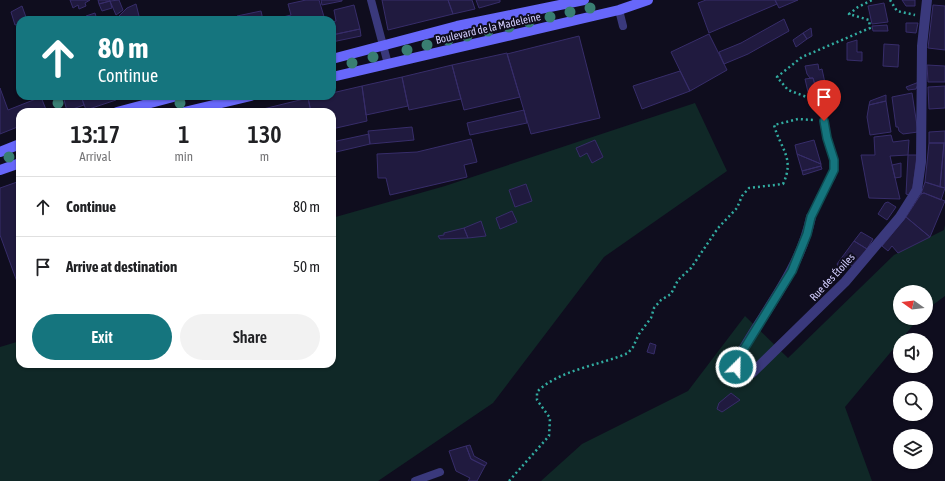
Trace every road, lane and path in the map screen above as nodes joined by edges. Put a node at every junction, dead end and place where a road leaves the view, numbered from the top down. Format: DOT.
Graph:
graph roads {
  1 [pos="372,0"];
  2 [pos="584,0"];
  3 [pos="648,0"];
  4 [pos="872,0"];
  5 [pos="890,0"];
  6 [pos="927,0"];
  7 [pos="619,10"];
  8 [pos="925,17"];
  9 [pos="623,26"];
  10 [pos="384,46"];
  11 [pos="336,58"];
  12 [pos="388,64"];
  13 [pos="336,76"];
  14 [pos="162,100"];
  15 [pos="234,100"];
  16 [pos="133,108"];
  17 [pos="201,108"];
  18 [pos="824,121"];
  19 [pos="16,146"];
  20 [pos="0,152"];
  21 [pos="16,164"];
  22 [pos="0,170"];
  23 [pos="811,217"];
  24 [pos="440,472"];
  25 [pos="415,481"];
  26 [pos="509,481"];
  1 -- 10 [label="lane"];
  2 -- 10 [label="street, Boulevard de la Madeleine"];
  3 -- 7 [label="street, Boulevard de la Madeleine"];
  4 -- 18 [label="path"];
  5 -- 8 [label="path"];
  6 -- 8 [label="street, Rue des Étoiles"];
  7 -- 9 [label="lane"];
  7 -- 12 [label="street, Boulevard de la Madeleine"];
  8 -- 23 [label="street, Rue des Étoiles"];
  10 -- 11 [label="street, Boulevard de la Madeleine"];
  10 -- 12 [label="lane"];
  12 -- 13 [label="street, Boulevard de la Madeleine"];
  14 -- 16 [label="street"];
  15 -- 17 [label="street"];
  18 -- 23 [label="lane"];
  18 -- 26 [label="path"];
  19 -- 20 [label="street"];
  21 -- 22 [label="street"];
  24 -- 25 [label="lane"];
}
